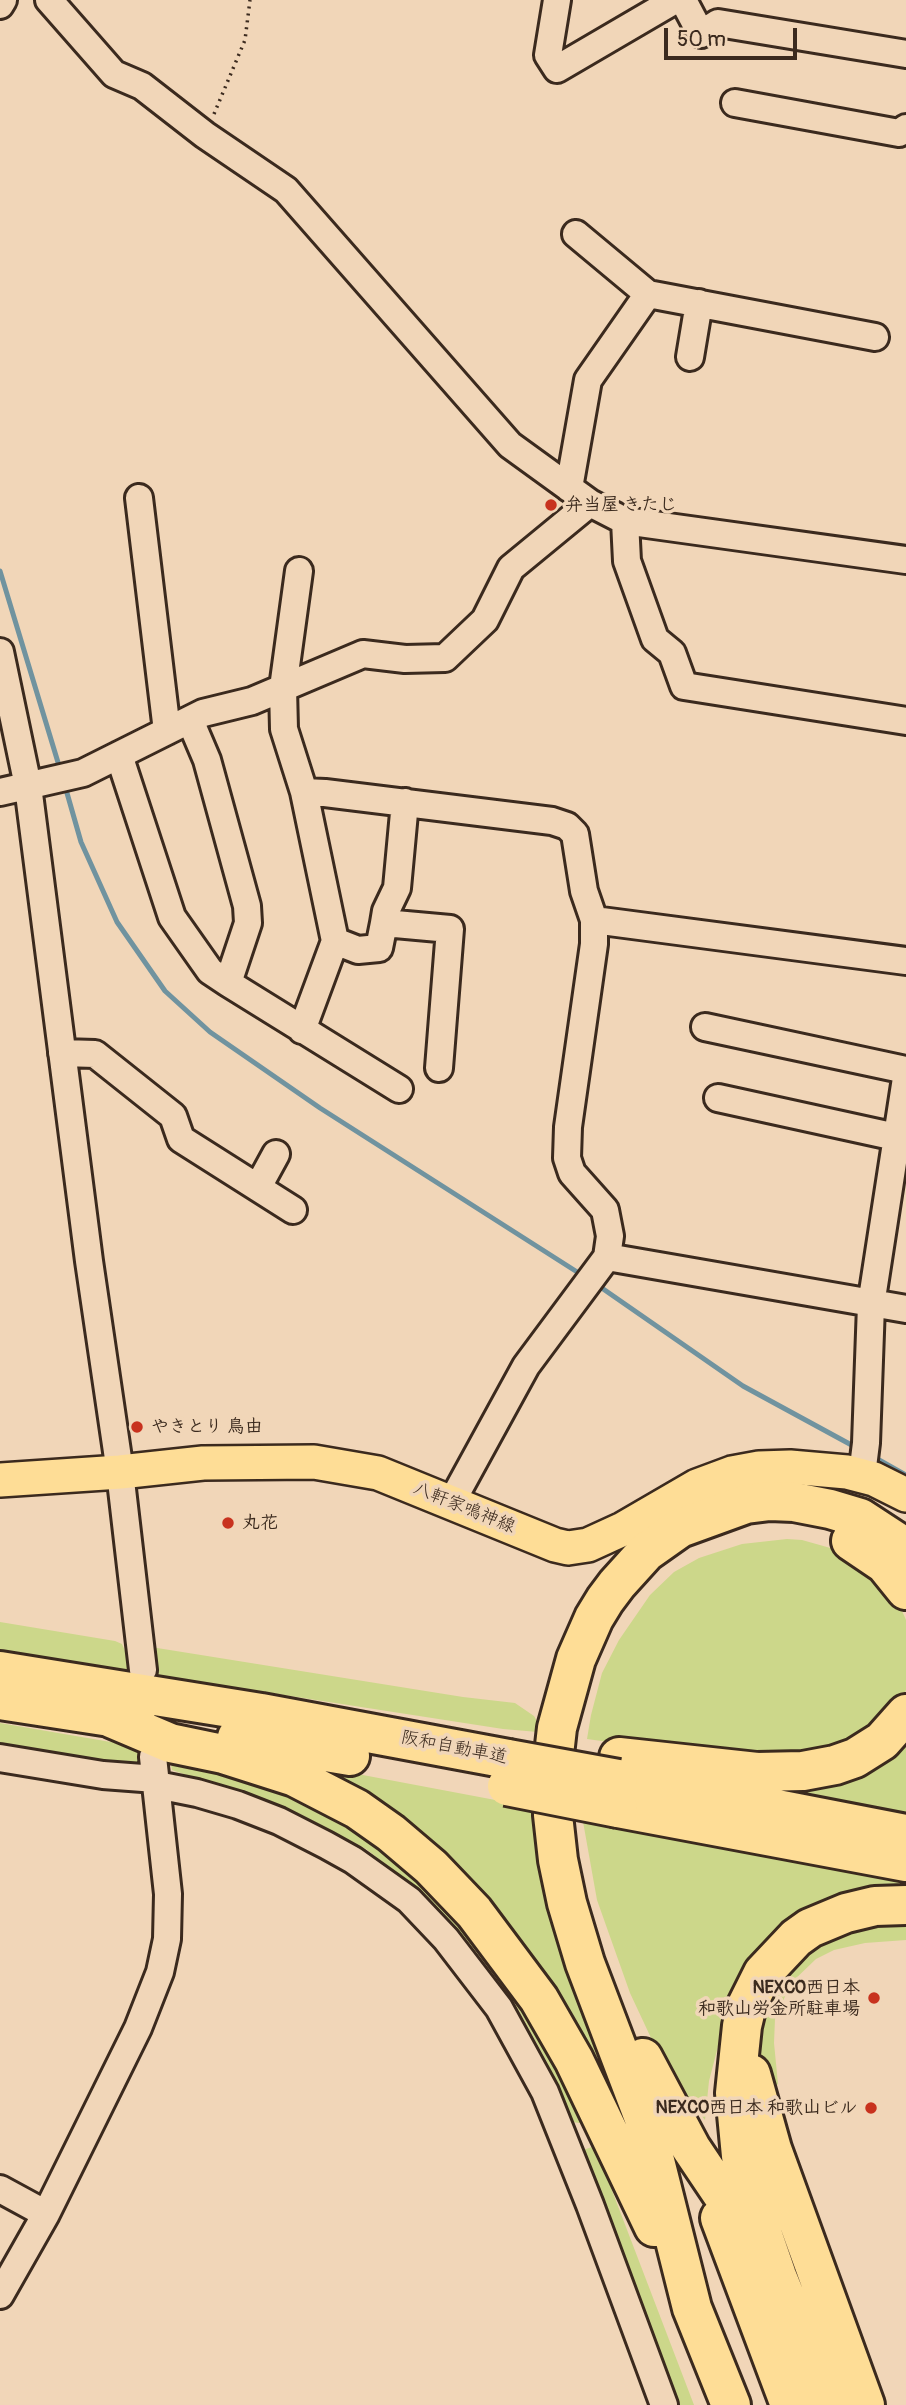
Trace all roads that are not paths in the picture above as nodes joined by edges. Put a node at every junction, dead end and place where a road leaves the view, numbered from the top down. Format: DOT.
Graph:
graph roads {
  1 [pos="3,0"];
  2 [pos="49,0"];
  3 [pos="557,0"];
  4 [pos="675,0"];
  5 [pos="683,0"];
  6 [pos="0,5"];
  7 [pos="906,54"];
  8 [pos="735,103"];
  9 [pos="906,128"];
  10 [pos="576,233"];
  11 [pos="648,294"];
  12 [pos="699,303"];
  13 [pos="875,337"];
  14 [pos="690,357"];
  15 [pos="569,488"];
  16 [pos="139,498"];
  17 [pos="590,503"];
  18 [pos="625,522"];
  19 [pos="906,560"];
  20 [pos="299,571"];
  21 [pos="0,652"];
  22 [pos="283,688"];
  23 [pos="906,721"];
  24 [pos="178,726"];
  25 [pos="118,755"];
  26 [pos="27,786"];
  27 [pos="0,792"];
  28 [pos="304,792"];
  29 [pos="405,802"];
  30 [pos="594,920"];
  31 [pos="384,923"];
  32 [pos="335,941"];
  33 [pos="906,961"];
  34 [pos="228,983"];
  35 [pos="705,1027"];
  36 [pos="302,1030"];
  37 [pos="62,1053"];
  38 [pos="439,1068"];
  39 [pos="906,1070"];
  40 [pos="906,1078"];
  41 [pos="400,1089"];
  42 [pos="719,1098"];
  43 [pos="897,1137"];
  44 [pos="276,1154"];
  45 [pos="258,1187"];
  46 [pos="293,1210"];
  47 [pos="607,1257"];
  48 [pos="871,1305"];
  49 [pos="906,1309"];
  50 [pos="864,1460"];
  51 [pos="120,1472"];
  52 [pos="0,1480"];
  53 [pos="906,1495"];
  54 [pos="452,1503"];
  55 [pos="906,1548"];
  56 [pos="906,1590"];
  57 [pos="143,1670"];
  58 [pos="0,1671"];
  59 [pos="0,1700"];
  60 [pos="906,1714"];
  61 [pos="111,1718"];
  62 [pos="0,1758"];
  63 [pos="508,1762"];
  64 [pos="155,1774"];
  65 [pos="618,1781"];
  66 [pos="906,1834"];
  67 [pos="906,1862"];
  68 [pos="906,1905"];
  69 [pos="756,1985"];
  70 [pos="592,2097"];
  71 [pos="645,2122"];
  72 [pos="691,2148"];
  73 [pos="0,2189"];
  74 [pos="46,2214"];
  75 [pos="777,2276"];
  76 [pos="0,2295"];
  77 [pos="692,2308"];
  78 [pos="817,2402"];
  79 [pos="664,2405"];
  80 [pos="707,2405"];
  81 [pos="731,2405"];
  82 [pos="752,2405"];
  83 [pos="865,2405"];
  1 -- 6 [label="street"];
  2 -- 15 [label="street"];
  3 -- 4 [label="street"];
  5 -- 7 [label="street"];
  8 -- 9 [label="street"];
  10 -- 11 [label="street"];
  11 -- 12 [label="street"];
  11 -- 15 [label="street"];
  12 -- 13 [label="street"];
  12 -- 14 [label="street"];
  15 -- 17 [label="street"];
  16 -- 24 [label="street"];
  17 -- 18 [label="street"];
  17 -- 22 [label="street"];
  18 -- 19 [label="street"];
  18 -- 23 [label="street"];
  20 -- 22 [label="street"];
  21 -- 26 [label="street"];
  22 -- 24 [label="street"];
  22 -- 28 [label="street"];
  24 -- 25 [label="street"];
  24 -- 34 [label="street"];
  25 -- 26 [label="street"];
  25 -- 34 [label="street"];
  26 -- 27 [label="street"];
  26 -- 37 [label="street"];
  28 -- 29 [label="street"];
  28 -- 32 [label="street"];
  29 -- 30 [label="street"];
  29 -- 31 [label="street"];
  30 -- 33 [label="street"];
  30 -- 47 [label="street"];
  31 -- 32 [label="street"];
  31 -- 38 [label="street"];
  32 -- 36 [label="street"];
  34 -- 36 [label="street"];
  35 -- 39 [label="street"];
  36 -- 41 [label="street"];
  37 -- 45 [label="street"];
  37 -- 51 [label="street"];
  40 -- 43 [label="street"];
  42 -- 43 [label="street"];
  43 -- 48 [label="street"];
  44 -- 45 [label="street"];
  45 -- 46 [label="street"];
  47 -- 48 [label="street"];
  47 -- 54 [label="street"];
  48 -- 49 [label="street"];
  48 -- 50 [label="street"];
  50 -- 53 [label="main road, 八軒家鳴神線"];
  50 -- 54 [label="main road, 八軒家鳴神線"];
  51 -- 52 [label="main road, 八軒家鳴神線"];
  51 -- 54 [label="main road, 八軒家鳴神線"];
  51 -- 57 [label="street"];
  55 -- 71 [label="highway"];
  56 -- 72 [label="highway"];
  58 -- 63 [label="highway, 阪和自動車道"];
  59 -- 61 [label="highway, 阪和自動車道"];
  60 -- 65 [label="highway"];
  61 -- 63 [label="highway, 阪和自動車道"];
  61 -- 70 [label="highway"];
  62 -- 64 [label="street"];
  63 -- 65 [label="highway, 阪和自動車道, bridge"];
  63 -- 65 [label="highway"];
  64 -- 74 [label="street"];
  64 -- 79 [label="street"];
  65 -- 66 [label="highway, 阪和自動車道"];
  65 -- 67 [label="highway, 阪和自動車道"];
  68 -- 69 [label="highway"];
  69 -- 75 [label="highway"];
  69 -- 83 [label="highway"];
  70 -- 77 [label="highway"];
  70 -- 80 [label="highway"];
  71 -- 77 [label="highway"];
  71 -- 82 [label="highway"];
  72 -- 75 [label="highway"];
  72 -- 78 [label="highway"];
  73 -- 74 [label="street"];
  74 -- 76 [label="street"];
  75 -- 78 [label="highway"];
  77 -- 81 [label="highway"];
}
